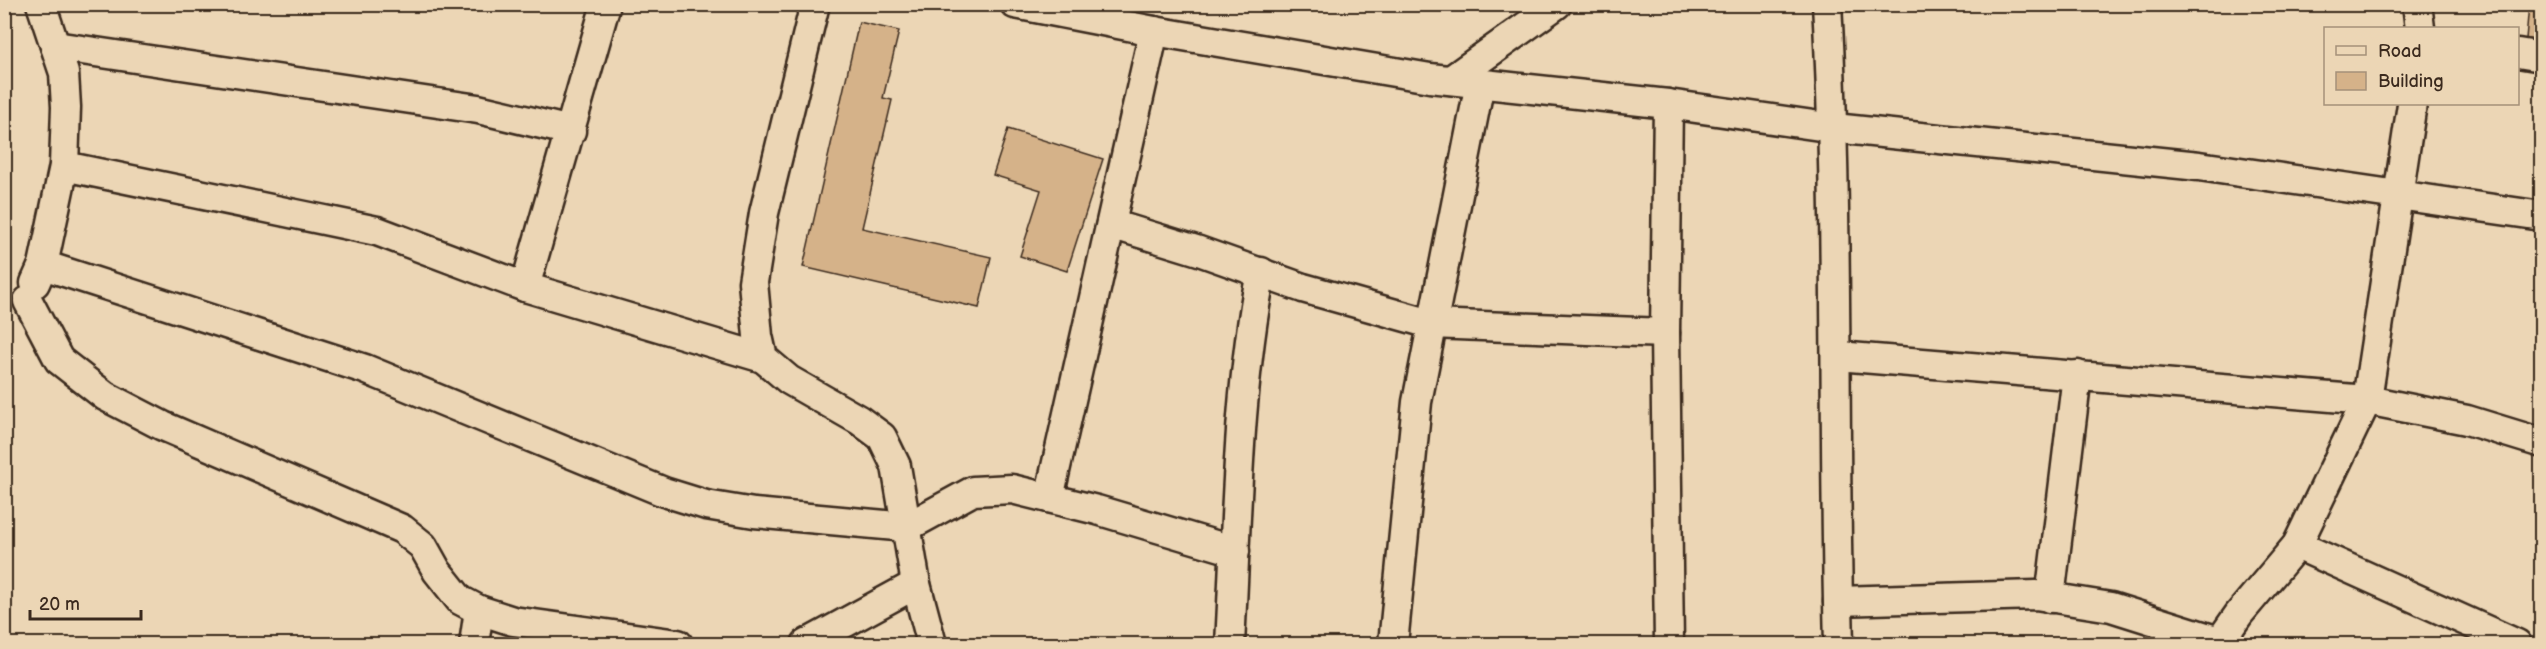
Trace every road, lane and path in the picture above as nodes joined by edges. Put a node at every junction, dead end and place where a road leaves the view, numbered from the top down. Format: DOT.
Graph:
graph roads {
  1 [pos="41,4"];
  2 [pos="606,4"];
  3 [pos="814,4"];
  4 [pos="1015,4"];
  5 [pos="1557,4"];
  6 [pos="1827,4"];
  7 [pos="2417,4"];
  8 [pos="2420,27"];
  9 [pos="1154,31"];
  10 [pos="55,46"];
  11 [pos="2519,53"];
  12 [pos="2541,57"];
  13 [pos="1451,80"];
  14 [pos="1480,83"];
  15 [pos="1668,104"];
  16 [pos="2412,105"];
  17 [pos="1834,128"];
  18 [pos="571,131"];
  19 [pos="64,166"];
  20 [pos="2399,195"];
  21 [pos="2541,216"];
  22 [pos="1111,224"];
  23 [pos="43,265"];
  24 [pos="1262,272"];
  25 [pos="525,287"];
  26 [pos="16,302"];
  27 [pos="1431,324"];
  28 [pos="1665,333"];
  29 [pos="1838,356"];
  30 [pos="764,358"];
  31 [pos="2077,375"];
  32 [pos="2367,399"];
  33 [pos="2541,443"];
  34 [pos="1049,498"];
  35 [pos="907,527"];
  36 [pos="2297,545"];
  37 [pos="1235,551"];
  38 [pos="916,584"];
  39 [pos="2050,598"];
  40 [pos="1838,601"];
  41 [pos="479,610"];
  42 [pos="2218,643"];
  43 [pos="474,645"];
  44 [pos="678,645"];
  45 [pos="806,645"];
  46 [pos="932,645"];
  47 [pos="1230,645"];
  48 [pos="1393,645"];
  49 [pos="1669,645"];
  50 [pos="1839,645"];
  51 [pos="2517,645"];
  1 -- 10 [label="street"];
  2 -- 18 [label="street"];
  3 -- 30 [label="street"];
  4 -- 9 [label="street"];
  5 -- 13 [label="street"];
  6 -- 17 [label="street"];
  7 -- 8 [label="street"];
  9 -- 13 [label="street"];
  9 -- 22 [label="street"];
  10 -- 18 [label="street"];
  10 -- 19 [label="street"];
  11 -- 12 [label="street"];
  13 -- 14 [label="street"];
  14 -- 15 [label="street"];
  14 -- 27 [label="street"];
  15 -- 17 [label="street"];
  15 -- 28 [label="street"];
  16 -- 20 [label="street"];
  17 -- 20 [label="street"];
  17 -- 29 [label="street"];
  18 -- 25 [label="street"];
  19 -- 23 [label="street"];
  19 -- 25 [label="street"];
  20 -- 21 [label="street"];
  20 -- 32 [label="street"];
  22 -- 24 [label="street"];
  22 -- 34 [label="street"];
  23 -- 26 [label="street"];
  23 -- 35 [label="street"];
  24 -- 27 [label="street"];
  24 -- 37 [label="street"];
  25 -- 30 [label="street"];
  26 -- 41 [label="street"];
  27 -- 28 [label="street"];
  27 -- 48 [label="street"];
  28 -- 49 [label="street"];
  29 -- 31 [label="street"];
  29 -- 40 [label="street"];
  30 -- 35 [label="street"];
  31 -- 32 [label="street"];
  31 -- 39 [label="street"];
  32 -- 33 [label="street"];
  32 -- 36 [label="street"];
  34 -- 35 [label="street"];
  34 -- 37 [label="street"];
  35 -- 38 [label="street"];
  36 -- 42 [label="street"];
  36 -- 51 [label="street"];
  37 -- 47 [label="street"];
  38 -- 45 [label="street"];
  38 -- 46 [label="street"];
  39 -- 40 [label="street"];
  39 -- 42 [label="street"];
  40 -- 50 [label="street"];
  41 -- 43 [label="street"];
  41 -- 44 [label="street"];
}
